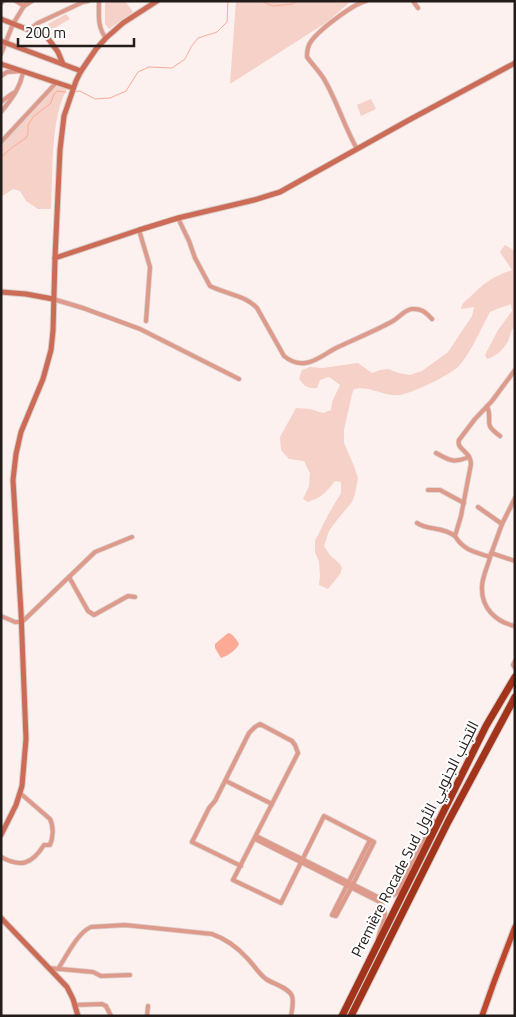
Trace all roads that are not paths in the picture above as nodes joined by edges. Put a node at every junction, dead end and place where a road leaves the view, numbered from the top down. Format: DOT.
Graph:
graph roads {
  1 [pos="16,1"];
  2 [pos="27,1"];
  3 [pos="32,1"];
  4 [pos="88,1"];
  5 [pos="99,1"];
  6 [pos="157,1"];
  7 [pos="366,1"];
  8 [pos="413,1"];
  9 [pos="24,6"];
  10 [pos="418,8"];
  11 [pos="1,19"];
  12 [pos="13,24"];
  13 [pos="29,30"];
  14 [pos="106,38"];
  15 [pos="4,42"];
  16 [pos="1,54"];
  17 [pos="515,63"];
  18 [pos="1,64"];
  19 [pos="63,64"];
  20 [pos="23,71"];
  21 [pos="81,71"];
  22 [pos="1,76"];
  23 [pos="56,83"];
  24 [pos="73,88"];
  25 [pos="17,90"];
  26 [pos="1,102"];
  27 [pos="1,112"];
  28 [pos="1,142"];
  29 [pos="356,149"];
  30 [pos="178,218"];
  31 [pos="139,230"];
  32 [pos="55,258"];
  33 [pos="1,292"];
  34 [pos="54,299"];
  35 [pos="432,319"];
  36 [pos="146,321"];
  37 [pos="515,370"];
  38 [pos="238,378"];
  39 [pos="487,406"];
  40 [pos="500,436"];
  41 [pos="436,453"];
  42 [pos="469,457"];
  43 [pos="428,490"];
  44 [pos="515,498"];
  45 [pos="464,503"];
  46 [pos="478,507"];
  47 [pos="417,523"];
  48 [pos="502,524"];
  49 [pos="455,536"];
  50 [pos="132,537"];
  51 [pos="490,555"];
  52 [pos="515,561"];
  53 [pos="70,577"];
  54 [pos="134,596"];
  55 [pos="1,616"];
  56 [pos="22,622"];
  57 [pos="515,626"];
  58 [pos="515,661"];
  59 [pos="515,668"];
  60 [pos="515,677"];
  61 [pos="515,697"];
  62 [pos="226,781"];
  63 [pos="20,793"];
  64 [pos="272,804"];
  65 [pos="446,808"];
  66 [pos="1,835"];
  67 [pos="256,838"];
  68 [pos="372,841"];
  69 [pos="1,857"];
  70 [pos="302,861"];
  71 [pos="241,866"];
  72 [pos="347,884"];
  73 [pos="352,886"];
  74 [pos="1,918"];
  75 [pos="515,927"];
  76 [pos="378,943"];
  77 [pos="49,968"];
  78 [pos="58,969"];
  79 [pos="130,974"];
  80 [pos="351,996"];
  81 [pos="75,1005"];
  82 [pos="148,1006"];
  83 [pos="78,1016"];
  84 [pos="111,1016"];
  85 [pos="147,1016"];
  86 [pos="291,1016"];
  87 [pos="336,1016"];
  88 [pos="342,1016"];
  89 [pos="351,1016"];
  90 [pos="482,1016"];
  1 -- 9 [label="street"];
  2 -- 9 [label="street"];
  3 -- 9 [label="street"];
  4 -- 13 [label="street"];
  5 -- 14 [label="street"];
  6 -- 14 [label="main road"];
  7 -- 29 [label="street"];
  8 -- 10 [label="street"];
  9 -- 12 [label="street"];
  11 -- 12 [label="main road"];
  12 -- 13 [label="main road"];
  12 -- 15 [label="street"];
  13 -- 19 [label="main road"];
  14 -- 21 [label="main road"];
  15 -- 16 [label="street"];
  15 -- 19 [label="main road"];
  17 -- 29 [label="main road"];
  18 -- 20 [label="main road"];
  19 -- 21 [label="main road"];
  20 -- 22 [label="street"];
  20 -- 23 [label="main road"];
  20 -- 25 [label="street"];
  21 -- 24 [label="main road"];
  23 -- 24 [label="main road"];
  23 -- 28 [label="street"];
  24 -- 32 [label="main road"];
  25 -- 26 [label="street"];
  25 -- 27 [label="street"];
  29 -- 30 [label="main road"];
  30 -- 31 [label="main road"];
  30 -- 35 [label="street"];
  31 -- 32 [label="main road"];
  31 -- 36 [label="street"];
  32 -- 34 [label="main road"];
  33 -- 34 [label="main road"];
  34 -- 38 [label="street"];
  34 -- 56 [label="main road"];
  37 -- 39 [label="street"];
  39 -- 40 [label="street"];
  39 -- 42 [label="street"];
  41 -- 42 [label="street"];
  42 -- 45 [label="street"];
  43 -- 45 [label="street"];
  44 -- 48 [label="street"];
  45 -- 49 [label="street"];
  46 -- 48 [label="street"];
  47 -- 49 [label="street"];
  48 -- 51 [label="street"];
  49 -- 51 [label="street"];
  50 -- 53 [label="street"];
  51 -- 52 [label="street"];
  51 -- 57 [label="street"];
  53 -- 54 [label="street"];
  53 -- 56 [label="street"];
  55 -- 56 [label="street"];
  56 -- 63 [label="main road"];
  58 -- 59 [label="street"];
  60 -- 65 [label="highway, Première Rocade Sud التجنب الجنوبي الأول"];
  61 -- 89 [label="highway, Première Rocade Sud التجنب الجنوبي الأول"];
  62 -- 64 [label="street"];
  62 -- 64 [label="street"];
  62 -- 71 [label="street"];
  63 -- 66 [label="main road"];
  63 -- 69 [label="street"];
  64 -- 67 [label="street"];
  65 -- 73 [label="street"];
  65 -- 76 [label="highway, Première Rocade Sud التجنب الجنوبي الأول"];
  67 -- 70 [label="street"];
  67 -- 71 [label="street"];
  68 -- 70 [label="street"];
  68 -- 72 [label="street"];
  68 -- 73 [label="street"];
  70 -- 71 [label="street"];
  70 -- 72 [label="street"];
  72 -- 73 [label="street"];
  72 -- 73 [label="street"];
  73 -- 76 [label="street"];
  74 -- 77 [label="main road"];
  75 -- 90 [label="main road"];
  76 -- 80 [label="highway, Première Rocade Sud التجنب الجنوبي الأول"];
  77 -- 78 [label="street"];
  77 -- 81 [label="main road"];
  78 -- 79 [label="street"];
  78 -- 86 [label="street"];
  80 -- 87 [label="highway"];
  80 -- 88 [label="highway, Première Rocade Sud التجنب الجنوبي الأول"];
  81 -- 83 [label="main road"];
  81 -- 84 [label="street"];
  82 -- 85 [label="street"];
}
